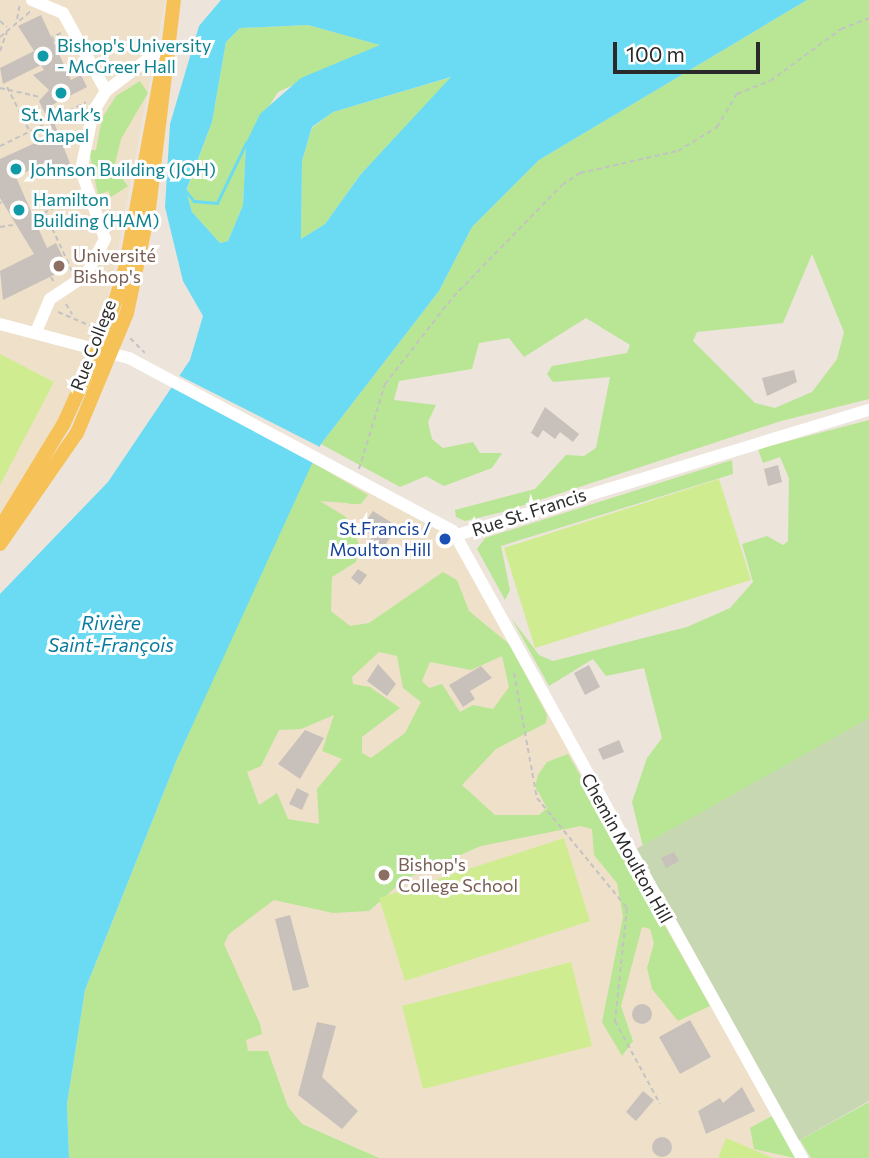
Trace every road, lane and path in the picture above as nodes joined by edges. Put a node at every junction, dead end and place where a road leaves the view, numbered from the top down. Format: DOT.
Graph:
graph roads {
  1 [pos="22,0"];
  2 [pos="174,0"];
  3 [pos="38,2"];
  4 [pos="869,18"];
  5 [pos="17,20"];
  6 [pos="0,21"];
  7 [pos="8,28"];
  8 [pos="71,28"];
  9 [pos="0,37"];
  10 [pos="78,40"];
  11 [pos="168,47"];
  12 [pos="0,51"];
  13 [pos="1,87"];
  14 [pos="7,87"];
  15 [pos="106,91"];
  16 [pos="40,97"];
  17 [pos="92,99"];
  18 [pos="54,119"];
  19 [pos="49,122"];
  20 [pos="30,131"];
  21 [pos="0,146"];
  22 [pos="86,192"];
  23 [pos="45,213"];
  24 [pos="36,217"];
  25 [pos="13,225"];
  26 [pos="0,227"];
  27 [pos="51,277"];
  28 [pos="57,287"];
  29 [pos="52,311"];
  30 [pos="73,315"];
  31 [pos="0,324"];
  32 [pos="97,328"];
  33 [pos="36,332"];
  34 [pos="106,351"];
  35 [pos="869,410"];
  36 [pos="358,471"];
  37 [pos="0,528"];
  38 [pos="457,535"];
  39 [pos="0,544"];
  40 [pos="514,673"];
  41 [pos="660,1104"];
  42 [pos="802,1158"];
  1 -- 5 [label="path"];
  2 -- 11 [label="main road, Rue College"];
  3 -- 5 [label="path"];
  3 -- 8 [label="street"];
  4 -- 36 [label="path"];
  5 -- 7 [label="path"];
  6 -- 7 [label="path"];
  7 -- 9 [label="path"];
  7 -- 12 [label="path"];
  8 -- 10 [label="street"];
  8 -- 10 [label="path"];
  10 -- 15 [label="street"];
  11 -- 15 [label="street"];
  11 -- 34 [label="main road, Rue College"];
  13 -- 14 [label="path"];
  14 -- 16 [label="path"];
  14 -- 20 [label="path"];
  15 -- 22 [label="street"];
  17 -- 18 [label="path"];
  19 -- 20 [label="path"];
  20 -- 21 [label="path"];
  22 -- 23 [label="path"];
  22 -- 28 [label="street"];
  23 -- 24 [label="path"];
  23 -- 28 [label="path"];
  25 -- 26 [label="path"];
  27 -- 28 [label="path"];
  28 -- 30 [label="path"];
  28 -- 33 [label="street"];
  29 -- 30 [label="path"];
  30 -- 32 [label="path"];
  31 -- 33 [label="street, Rue St. Francis"];
  33 -- 34 [label="street, Rue St. Francis"];
  34 -- 37 [label="main road, Rue College"];
  34 -- 38 [label="street, Rue St. Francis"];
  34 -- 39 [label="main road, Rue College"];
  35 -- 38 [label="street, Rue St. Francis"];
  38 -- 42 [label="street, Chemin Moulton Hill"];
  40 -- 41 [label="path"];
}
